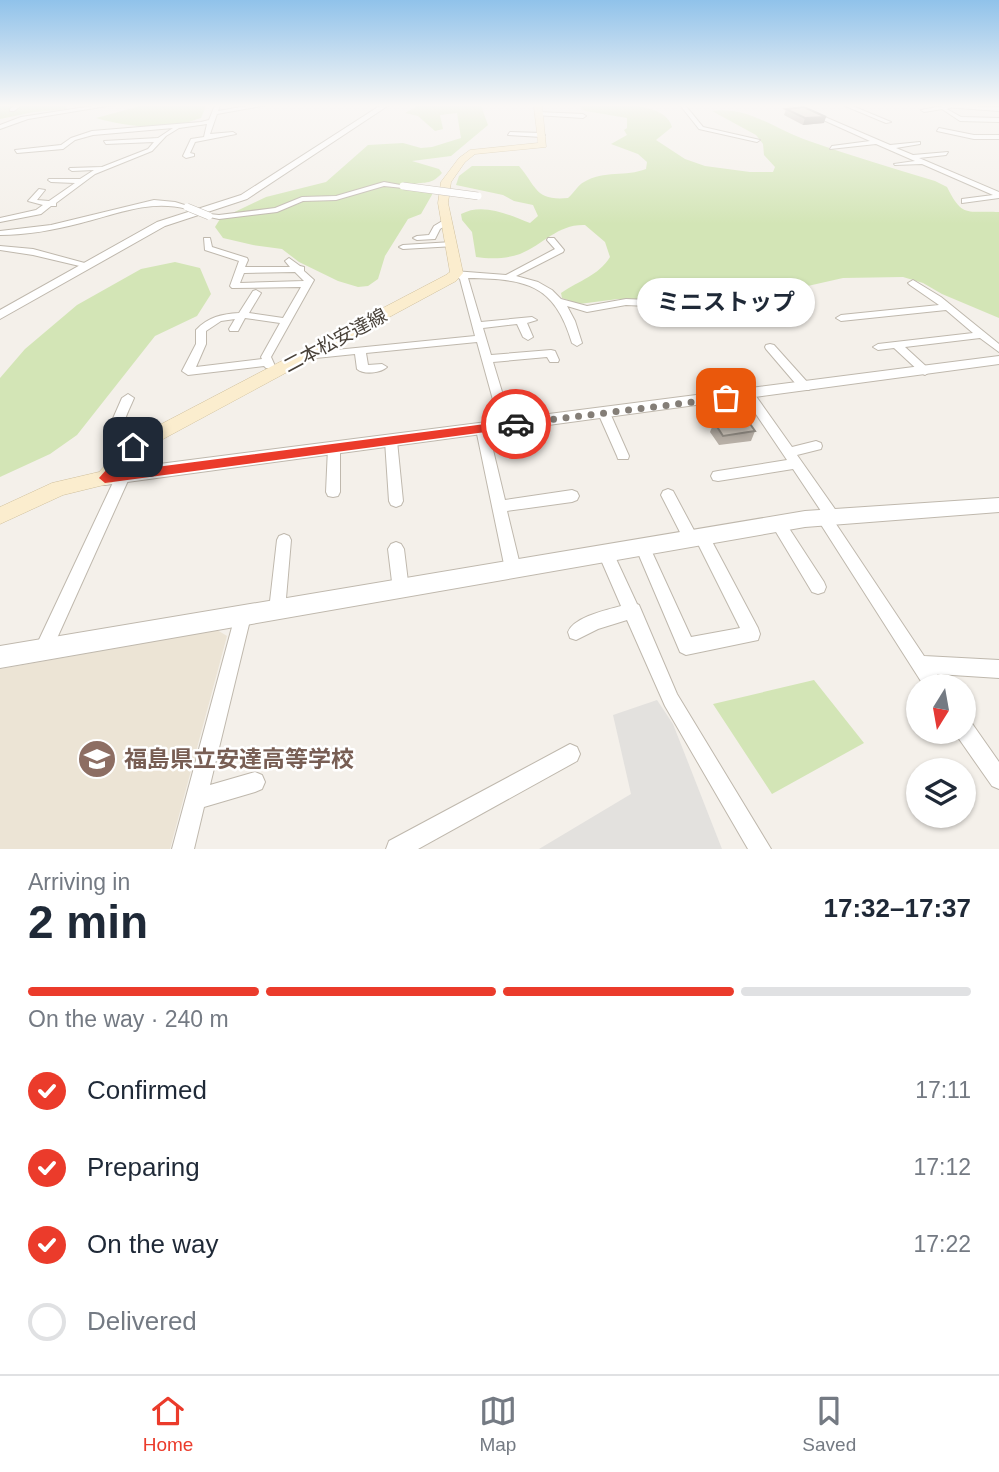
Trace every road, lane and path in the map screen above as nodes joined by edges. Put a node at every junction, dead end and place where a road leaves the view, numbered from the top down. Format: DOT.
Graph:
graph roads {
  1 [pos="67,145"];
  2 [pos="155,145"];
  3 [pos="192,145"];
  4 [pos="325,145"];
  5 [pos="541,145"];
  6 [pos="867,145"];
  7 [pos="886,145"];
  8 [pos="912,145"];
  9 [pos="891,147"];
  10 [pos="832,148"];
  11 [pos="18,151"];
  12 [pos="946,153"];
  13 [pos="137,155"];
  14 [pos="192,155"];
  15 [pos="913,157"];
  16 [pos="924,162"];
  17 [pos="141,163"];
  18 [pos="897,164"];
  19 [pos="103,168"];
  20 [pos="72,169"];
  21 [pos="51,180"];
  22 [pos="80,181"];
  23 [pos="994,182"];
  24 [pos="975,184"];
  25 [pos="41,190"];
  26 [pos="999,195"];
  27 [pos="478,196"];
  28 [pos="965,201"];
  29 [pos="53,204"];
  30 [pos="0,220"];
  31 [pos="447,222"];
  32 [pos="0,233"];
  33 [pos="416,238"];
  34 [pos="207,240"];
  35 [pos="551,240"];
  36 [pos="452,244"];
  37 [pos="403,247"];
  38 [pos="0,248"];
  39 [pos="289,261"];
  40 [pos="88,265"];
  41 [pos="301,269"];
  42 [pos="240,270"];
  43 [pos="459,274"];
  44 [pos="510,275"];
  45 [pos="913,283"];
  46 [pos="307,284"];
  47 [pos="731,287"];
  48 [pos="256,293"];
  49 [pos="558,301"];
  50 [pos="948,307"];
  51 [pos="0,315"];
  52 [pos="240,316"];
  53 [pos="841,318"];
  54 [pos="285,321"];
  55 [pos="478,325"];
  56 [pos="234,329"];
  57 [pos="981,335"];
  58 [pos="528,337"];
  59 [pos="482,338"];
  60 [pos="577,343"];
  61 [pos="895,345"];
  62 [pos="770,347"];
  63 [pos="878,347"];
  64 [pos="999,349"];
  65 [pos="360,352"];
  66 [pos="306,356"];
  67 [pos="487,359"];
  68 [pos="554,360"];
  69 [pos="999,360"];
  70 [pos="271,367"];
  71 [pos="382,367"];
  72 [pos="925,370"];
  73 [pos="805,387"];
  74 [pos="749,395"];
  75 [pos="128,398"];
  76 [pos="604,413"];
  77 [pos="506,425"];
  78 [pos="482,429"];
  79 [pos="391,441"];
  80 [pos="816,446"];
  81 [pos="133,447"];
  82 [pos="334,448"];
  83 [pos="623,456"];
  84 [pos="792,458"];
  85 [pos="115,476"];
  86 [pos="718,476"];
  87 [pos="333,492"];
  88 [pos="668,495"];
  89 [pos="572,496"];
  90 [pos="396,501"];
  91 [pos="999,505"];
  92 [pos="499,506"];
  93 [pos="0,516"];
  94 [pos="827,516"];
  95 [pos="778,523"];
  96 [pos="696,537"];
  97 [pos="284,540"];
  98 [pos="642,546"];
  99 [pos="396,549"];
  100 [pos="606,553"];
  101 [pos="513,569"];
  102 [pos="818,587"];
  103 [pos="401,590"];
  104 [pos="277,610"];
  105 [pos="633,610"];
  106 [pos="243,616"];
  107 [pos="576,632"];
  108 [pos="43,650"];
  109 [pos="0,657"];
  110 [pos="919,664"];
  111 [pos="999,669"];
  112 [pos="926,674"];
  113 [pos="974,744"];
  114 [pos="570,754"];
  115 [pos="999,779"];
  116 [pos="255,782"];
  117 [pos="197,799"];
  118 [pos="183,849"];
  119 [pos="397,849"];
  120 [pos="760,849"];
  1 -- 11 [label="street"];
  2 -- 13 [label="street"];
  3 -- 14 [label="street"];
  4 -- 40 [label="street"];
  5 -- 31 [label="main road"];
  6 -- 10 [label="street"];
  7 -- 9 [label="street"];
  8 -- 9 [label="street"];
  9 -- 15 [label="street"];
  12 -- 15 [label="street"];
  13 -- 17 [label="street"];
  13 -- 19 [label="street"];
  15 -- 16 [label="street"];
  16 -- 18 [label="street"];
  16 -- 24 [label="street"];
  19 -- 20 [label="street"];
  19 -- 22 [label="street"];
  21 -- 22 [label="street"];
  22 -- 29 [label="street"];
  23 -- 24 [label="street"];
  24 -- 26 [label="street"];
  25 -- 29 [label="street"];
  26 -- 28 [label="street"];
  27 -- 32 [label="street, bridge"];
  29 -- 30 [label="street"];
  31 -- 33 [label="street"];
  31 -- 36 [label="main road"];
  34 -- 42 [label="street"];
  35 -- 44 [label="street"];
  36 -- 37 [label="street"];
  36 -- 43 [label="main road"];
  38 -- 40 [label="street"];
  39 -- 41 [label="street"];
  40 -- 51 [label="street"];
  41 -- 42 [label="street"];
  41 -- 46 [label="street"];
  42 -- 46 [label="street"];
  43 -- 44 [label="street"];
  43 -- 55 [label="street"];
  43 -- 66 [label="main road, 二本松安達線"];
  44 -- 49 [label="street"];
  45 -- 50 [label="street"];
  46 -- 54 [label="street"];
  47 -- 49 [label="street"];
  48 -- 52 [label="street"];
  49 -- 60 [label="street"];
  50 -- 53 [label="street"];
  50 -- 57 [label="street"];
  52 -- 54 [label="street"];
  52 -- 56 [label="street"];
  52 -- 70 [label="street"];
  54 -- 70 [label="street"];
  55 -- 58 [label="street"];
  55 -- 59 [label="street"];
  57 -- 61 [label="street"];
  57 -- 64 [label="street"];
  59 -- 65 [label="street"];
  59 -- 67 [label="street"];
  61 -- 63 [label="street"];
  61 -- 72 [label="street"];
  62 -- 73 [label="street"];
  65 -- 66 [label="street"];
  65 -- 71 [label="street"];
  66 -- 70 [label="main road, 二本松安達線"];
  67 -- 68 [label="street"];
  67 -- 77 [label="street"];
  69 -- 72 [label="street"];
  70 -- 81 [label="main road, 二本松安達線"];
  72 -- 73 [label="street"];
  73 -- 74 [label="street"];
  74 -- 76 [label="street"];
  74 -- 84 [label="street"];
  75 -- 81 [label="street"];
  76 -- 77 [label="street"];
  76 -- 83 [label="street"];
  77 -- 78 [label="street"];
  78 -- 79 [label="street"];
  78 -- 92 [label="street"];
  79 -- 82 [label="street"];
  79 -- 90 [label="street"];
  80 -- 84 [label="street"];
  81 -- 85 [label="main road, 二本松安達線"];
  82 -- 85 [label="street"];
  82 -- 87 [label="street"];
  84 -- 86 [label="street"];
  84 -- 94 [label="street"];
  85 -- 93 [label="main road"];
  85 -- 108 [label="street"];
  88 -- 96 [label="street"];
  89 -- 92 [label="street"];
  91 -- 94 [label="street"];
  92 -- 101 [label="street"];
  94 -- 95 [label="street"];
  94 -- 110 [label="street"];
  95 -- 96 [label="street"];
  95 -- 102 [label="street"];
  96 -- 98 [label="street"];
  96 -- 98 [label="street"];
  97 -- 104 [label="street"];
  98 -- 100 [label="street"];
  99 -- 103 [label="street"];
  100 -- 101 [label="street"];
  100 -- 105 [label="street"];
  101 -- 103 [label="street"];
  103 -- 104 [label="street"];
  104 -- 106 [label="street"];
  105 -- 107 [label="street"];
  105 -- 120 [label="street"];
  106 -- 108 [label="street"];
  106 -- 117 [label="street"];
  108 -- 109 [label="street"];
  110 -- 111 [label="street"];
  110 -- 112 [label="street"];
  113 -- 115 [label="street"];
  114 -- 119 [label="street"];
  116 -- 117 [label="street"];
  117 -- 118 [label="street"];
}
